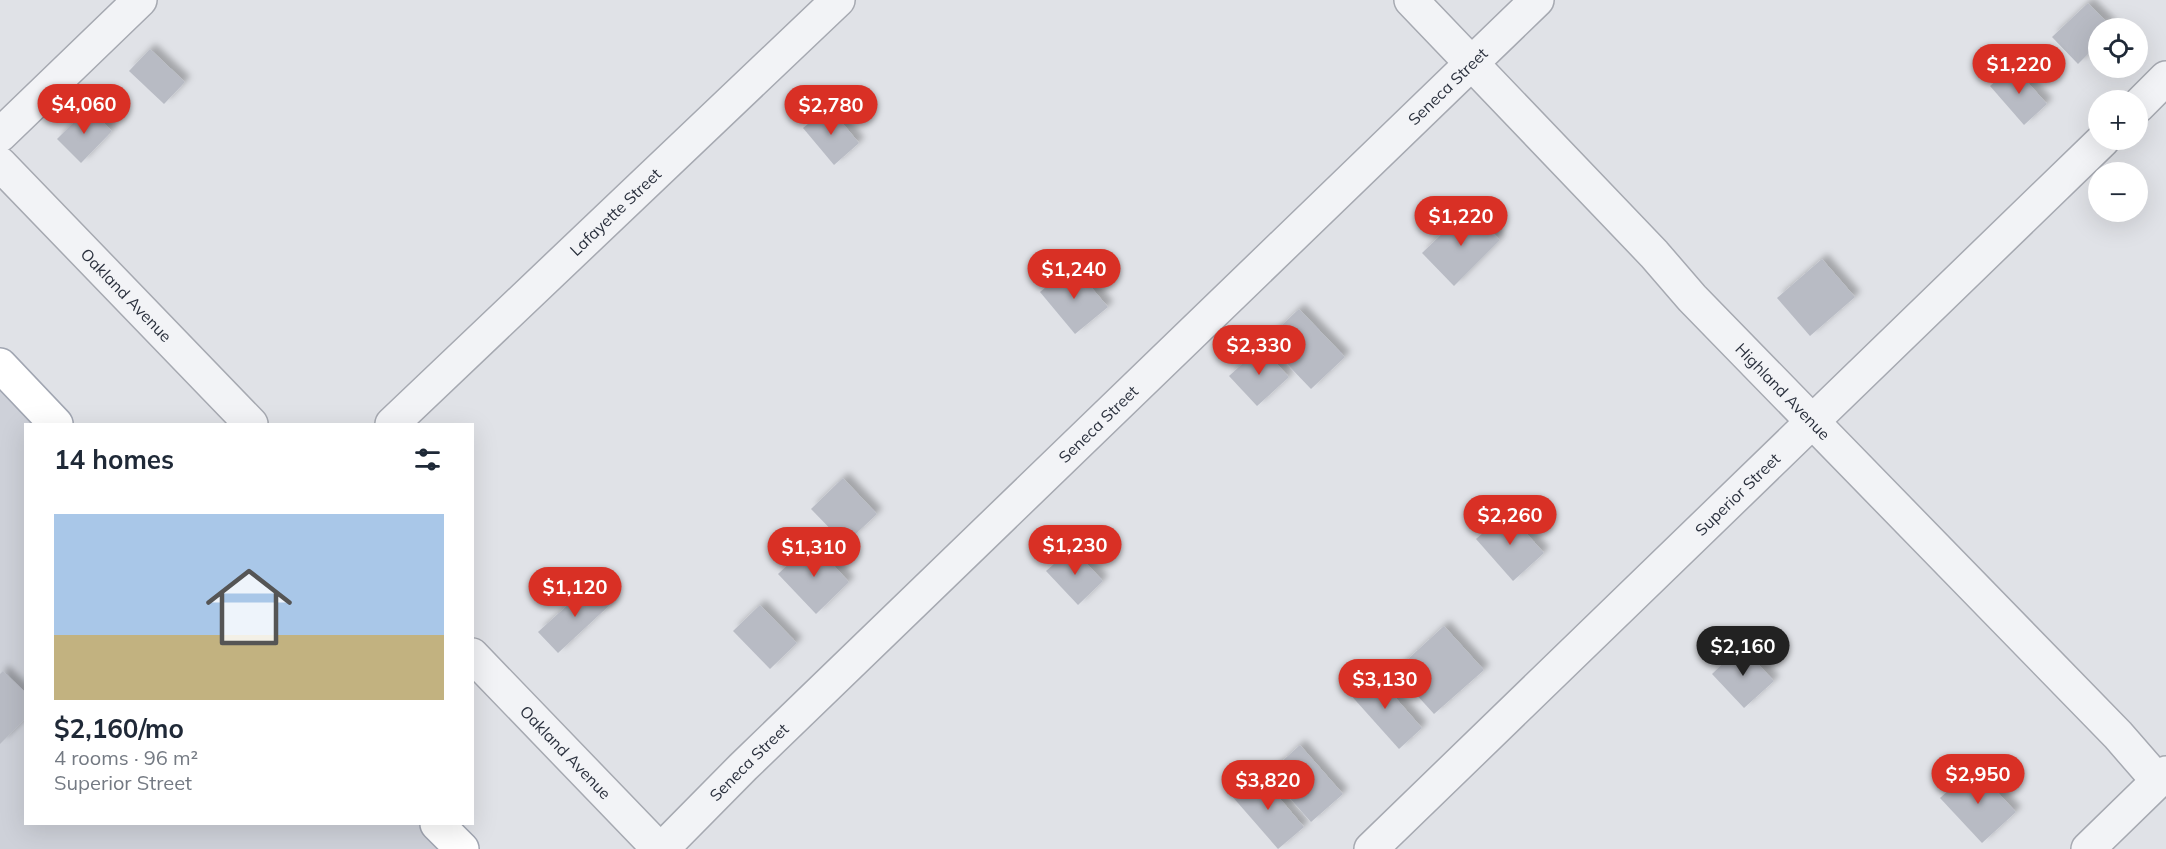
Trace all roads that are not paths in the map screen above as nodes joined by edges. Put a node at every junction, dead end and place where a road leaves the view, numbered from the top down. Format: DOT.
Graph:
graph roads {
  1 [pos="140,0"];
  2 [pos="838,0"];
  3 [pos="1411,0"];
  4 [pos="1537,0"];
  5 [pos="1472,64"];
  6 [pos="2166,78"];
  7 [pos="2148,96"];
  8 [pos="0,135"];
  9 [pos="2093,150"];
  10 [pos="0,164"];
  11 [pos="0,365"];
  12 [pos="1814,420"];
  13 [pos="55,423"];
  14 [pos="250,423"];
  15 [pos="393,423"];
  16 [pos="474,657"];
  17 [pos="2162,777"];
  18 [pos="438,825"];
  19 [pos="462,849"];
  20 [pos="660,849"];
  21 [pos="1371,849"];
  22 [pos="2088,849"];
  1 -- 8 [label="street"];
  2 -- 15 [label="street, Lafayette Street"];
  3 -- 5 [label="street, Highland Avenue"];
  4 -- 5 [label="street, Seneca Street"];
  5 -- 12 [label="street, Highland Avenue"];
  5 -- 20 [label="street, Seneca Street"];
  6 -- 7 [label="street"];
  9 -- 12 [label="street, Superior Street"];
  10 -- 14 [label="street, Oakland Avenue"];
  11 -- 13 [label="main road"];
  12 -- 17 [label="street, Highland Avenue"];
  12 -- 21 [label="street, Superior Street"];
  16 -- 20 [label="street, Oakland Avenue"];
  17 -- 22 [label="street"];
  18 -- 19 [label="main road"];
}
